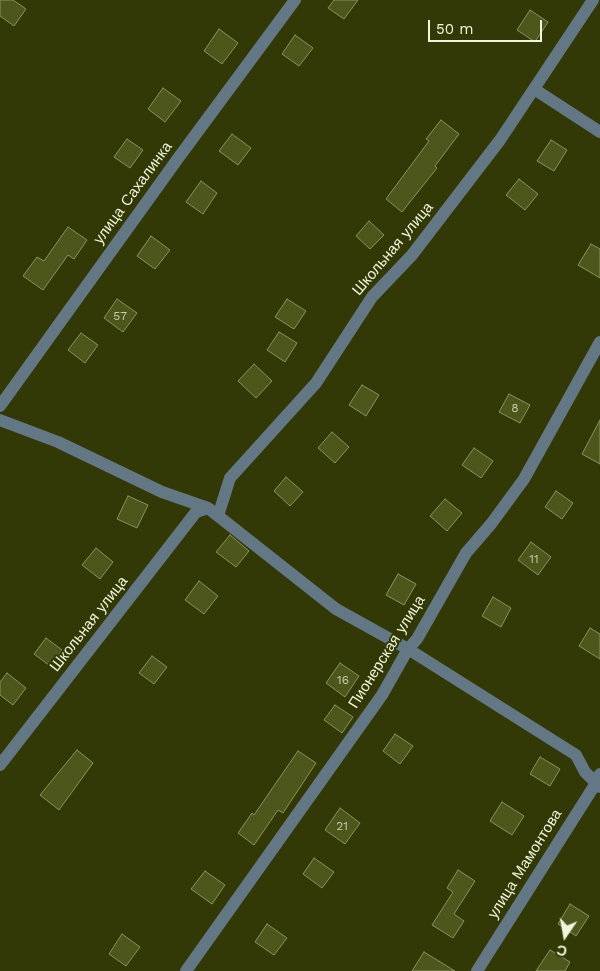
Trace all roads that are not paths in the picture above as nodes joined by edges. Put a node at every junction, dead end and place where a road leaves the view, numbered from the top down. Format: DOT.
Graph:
graph roads {
  1 [pos="295,0"];
  2 [pos="593,0"];
  3 [pos="534,89"];
  4 [pos="600,132"];
  5 [pos="600,342"];
  6 [pos="0,406"];
  7 [pos="0,420"];
  8 [pos="213,512"];
  9 [pos="408,650"];
  10 [pos="0,765"];
  11 [pos="599,781"];
  12 [pos="186,971"];
  13 [pos="477,971"];
  1 -- 6 [label="street, улица Сахалинка"];
  2 -- 3 [label="street, Школьная улица"];
  3 -- 4 [label="street"];
  3 -- 8 [label="street, Школьная улица"];
  5 -- 9 [label="street, Пионерская улица"];
  7 -- 8 [label="street"];
  8 -- 9 [label="street"];
  8 -- 10 [label="street, Школьная улица"];
  9 -- 11 [label="street"];
  9 -- 12 [label="street, Пионерская улица"];
  11 -- 13 [label="street, улица Мамонтова"];
}
